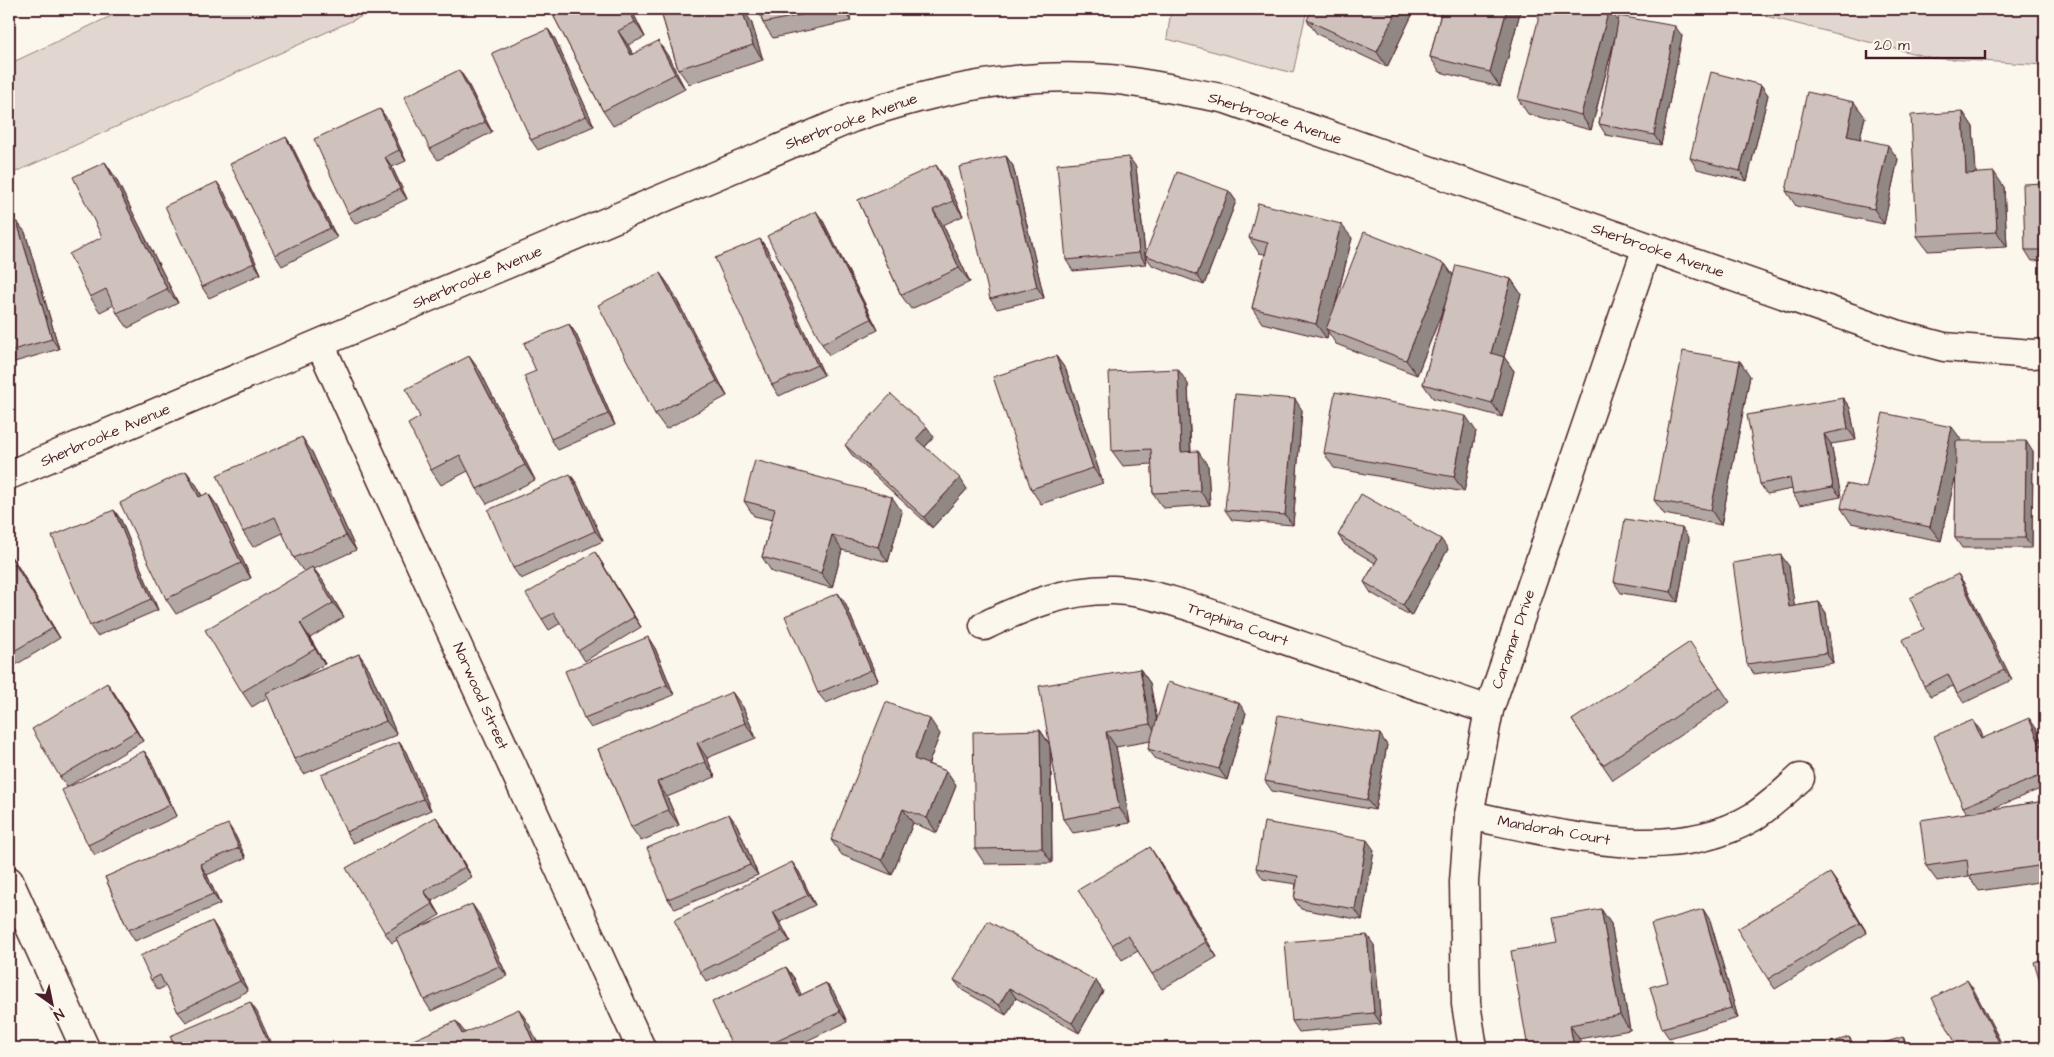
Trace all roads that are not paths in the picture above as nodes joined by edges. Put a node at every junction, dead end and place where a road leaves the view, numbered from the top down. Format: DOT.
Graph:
graph roads {
  1 [pos="1647,247"];
  2 [pos="320,344"];
  3 [pos="2045,353"];
  4 [pos="9,475"];
  5 [pos="984,626"];
  6 [pos="1489,710"];
  7 [pos="1800,778"];
  8 [pos="1470,814"];
  9 [pos="9,881"];
  10 [pos="85,1048"];
  11 [pos="640,1048"];
  12 [pos="1473,1048"];
  1 -- 2 [label="street, Sherbrooke Avenue"];
  1 -- 3 [label="street, Sherbrooke Avenue"];
  1 -- 6 [label="street, Caramar Drive"];
  2 -- 4 [label="street, Sherbrooke Avenue"];
  2 -- 11 [label="street, Norwood Street"];
  5 -- 6 [label="street, Traphina Court"];
  6 -- 8 [label="street, Caramar Drive"];
  7 -- 8 [label="street, Mandorah Court"];
  8 -- 12 [label="street, Caramar Drive"];
  9 -- 10 [label="street"];
}
